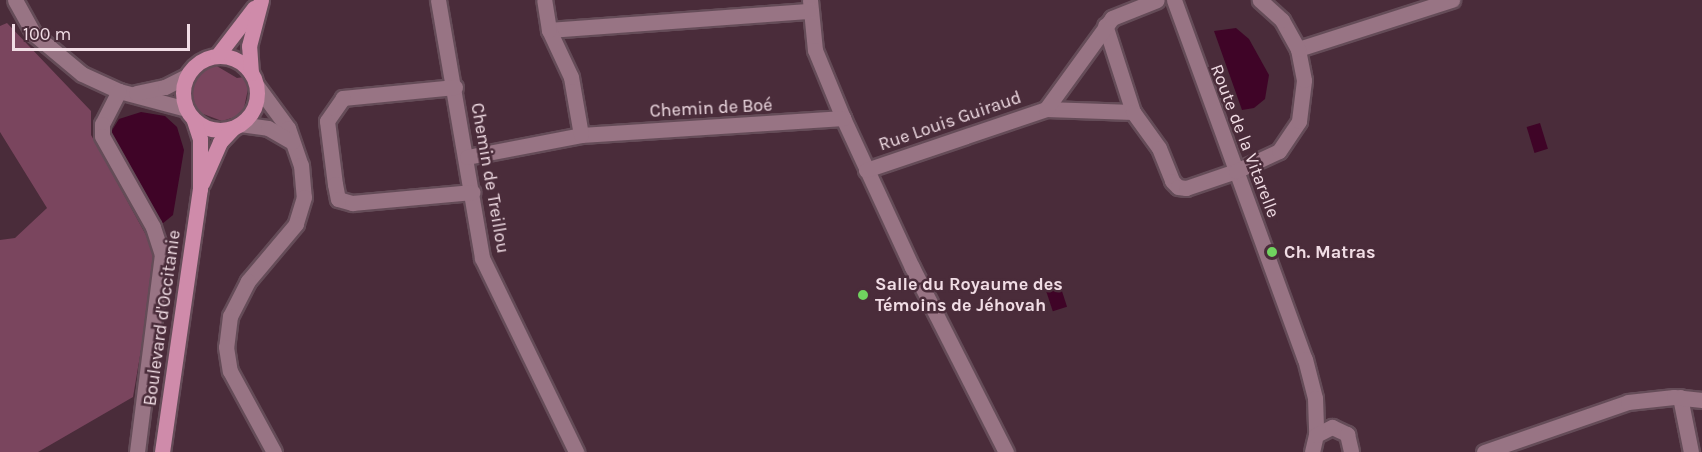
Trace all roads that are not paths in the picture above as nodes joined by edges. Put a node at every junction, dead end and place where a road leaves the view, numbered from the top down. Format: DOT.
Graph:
graph roads {
  1 [pos="15,0"];
  2 [pos="260,0"];
  3 [pos="438,0"];
  4 [pos="544,0"];
  5 [pos="1157,0"];
  6 [pos="1174,0"];
  7 [pos="1260,0"];
  8 [pos="1452,0"];
  9 [pos="810,6"];
  10 [pos="1105,25"];
  11 [pos="549,30"];
  12 [pos="1298,49"];
  13 [pos="217,56"];
  14 [pos="187,76"];
  15 [pos="254,79"];
  16 [pos="455,87"];
  17 [pos="123,92"];
  18 [pos="1046,110"];
  19 [pos="1133,112"];
  20 [pos="190,115"];
  21 [pos="843,118"];
  22 [pos="236,126"];
  23 [pos="581,135"];
  24 [pos="291,142"];
  25 [pos="467,157"];
  26 [pos="866,170"];
  27 [pos="1236,171"];
  28 [pos="200,189"];
  29 [pos="472,192"];
  30 [pos="1680,397"];
  31 [pos="1316,398"];
  32 [pos="1702,400"];
  33 [pos="1338,429"];
  34 [pos="1314,443"];
  35 [pos="1351,447"];
  36 [pos="136,452"];
  37 [pos="162,452"];
  38 [pos="274,452"];
  39 [pos="576,452"];
  40 [pos="1006,452"];
  41 [pos="1297,452"];
  42 [pos="1364,452"];
  43 [pos="1484,452"];
  44 [pos="1690,452"];
  1 -- 17 [label="street"];
  2 -- 13 [label="main road"];
  2 -- 15 [label="main road"];
  3 -- 16 [label="street, Chemin de Treillou"];
  4 -- 11 [label="street"];
  5 -- 10 [label="street, Rue Louis Guiraud"];
  6 -- 27 [label="street, Route de la Vitarelle"];
  7 -- 12 [label="street"];
  8 -- 12 [label="street"];
  9 -- 11 [label="street"];
  9 -- 21 [label="street"];
  10 -- 18 [label="street, Rue Louis Guiraud"];
  10 -- 19 [label="street"];
  11 -- 23 [label="street"];
  12 -- 27 [label="street"];
  13 -- 14 [label="main road"];
  13 -- 15 [label="main road"];
  14 -- 17 [label="street"];
  14 -- 20 [label="main road"];
  15 -- 22 [label="main road"];
  15 -- 24 [label="street"];
  16 -- 25 [label="street, Chemin de Treillou"];
  16 -- 29 [label="street"];
  17 -- 20 [label="street"];
  17 -- 36 [label="street"];
  18 -- 19 [label="street, Rue Louis Guiraud"];
  18 -- 26 [label="street, Rue Louis Guiraud"];
  19 -- 27 [label="street"];
  20 -- 22 [label="main road"];
  20 -- 28 [label="main road, Boulevard d'Occitanie"];
  21 -- 23 [label="street, Chemin de Boé"];
  21 -- 26 [label="street"];
  22 -- 24 [label="street"];
  22 -- 28 [label="main road, Boulevard d'Occitanie"];
  23 -- 25 [label="street, Chemin de Boé"];
  24 -- 38 [label="street"];
  25 -- 29 [label="street, Chemin de Treillou"];
  26 -- 40 [label="street"];
  27 -- 31 [label="street, Route de la Vitarelle"];
  28 -- 37 [label="main road, Boulevard d'Occitanie"];
  29 -- 39 [label="street, Chemin de Treillou"];
  30 -- 32 [label="street"];
  30 -- 43 [label="street"];
  30 -- 44 [label="street"];
  31 -- 33 [label="street, Route de la Vitarelle"];
  31 -- 34 [label="street, Route de la Vitarelle"];
  33 -- 34 [label="street"];
  33 -- 35 [label="street, Route de la Vitarelle"];
  34 -- 41 [label="street"];
  35 -- 42 [label="street, Route de la Vitarelle"];
}
